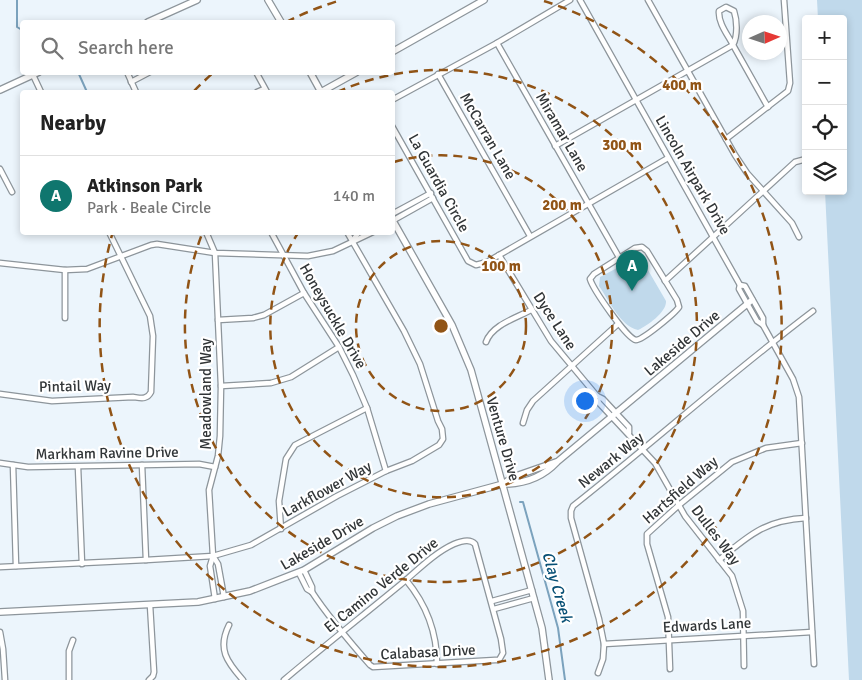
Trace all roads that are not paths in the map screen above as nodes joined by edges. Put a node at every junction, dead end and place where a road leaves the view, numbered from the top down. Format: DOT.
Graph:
graph roads {
  1 [pos="197,0"];
  2 [pos="268,0"];
  3 [pos="484,0"];
  4 [pos="570,0"];
  5 [pos="580,0"];
  6 [pos="648,0"];
  7 [pos="784,0"];
  8 [pos="152,20"];
  9 [pos="280,20"];
  10 [pos="497,43"];
  11 [pos="733,45"];
  12 [pos="395,50"];
  13 [pos="688,71"];
  14 [pos="438,74"];
  15 [pos="34,75"];
  16 [pos="36,75"];
  17 [pos="128,75"];
  18 [pos="144,75"];
  19 [pos="257,75"];
  20 [pos="312,75"];
  21 [pos="352,75"];
  22 [pos="131,82"];
  23 [pos="0,90"];
  24 [pos="40,90"];
  25 [pos="135,90"];
  26 [pos="265,90"];
  27 [pos="320,90"];
  28 [pos="325,90"];
  29 [pos="395,98"];
  30 [pos="636,100"];
  31 [pos="768,108"];
  32 [pos="395,131"];
  33 [pos="726,139"];
  34 [pos="555,146"];
  35 [pos="668,158"];
  36 [pos="802,160"];
  37 [pos="0,169"];
  38 [pos="764,191"];
  39 [pos="12,192"];
  40 [pos="432,196"];
  41 [pos="588,204"];
  42 [pos="395,213"];
  43 [pos="395,219"];
  44 [pos="395,224"];
  45 [pos="110,235"];
  46 [pos="207,235"];
  47 [pos="273,235"];
  48 [pos="348,235"];
  49 [pos="357,235"];
  50 [pos="367,235"];
  51 [pos="530,236"];
  52 [pos="714,237"];
  53 [pos="800,237"];
  54 [pos="352,242"];
  55 [pos="215,253"];
  56 [pos="499,255"];
  57 [pos="120,256"];
  58 [pos="284,256"];
  59 [pos="620,259"];
  60 [pos="0,263"];
  61 [pos="65,270"];
  62 [pos="665,281"];
  63 [pos="304,293"];
  64 [pos="750,302"];
  65 [pos="531,310"];
  66 [pos="813,310"];
  67 [pos="65,318"];
  68 [pos="218,320"];
  69 [pos="618,324"];
  70 [pos="486,342"];
  71 [pos="773,342"];
  72 [pos="339,347"];
  73 [pos="571,367"];
  74 [pos="221,386"];
  75 [pos="0,394"];
  76 [pos="367,408"];
  77 [pos="614,415"];
  78 [pos="523,423"];
  79 [pos="802,443"];
  80 [pos="644,450"];
  81 [pos="0,464"];
  82 [pos="13,465"];
  83 [pos="142,465"];
  84 [pos="78,467"];
  85 [pos="215,467"];
  86 [pos="386,471"];
  87 [pos="503,484"];
  88 [pos="679,505"];
  89 [pos="806,518"];
  90 [pos="282,529"];
  91 [pos="212,556"];
  92 [pos="146,560"];
  93 [pos="719,560"];
  94 [pos="82,564"];
  95 [pos="16,566"];
  96 [pos="0,567"];
  97 [pos="302,572"];
  98 [pos="406,580"];
  99 [pos="532,590"];
  100 [pos="224,597"];
  101 [pos="534,598"];
  102 [pos="215,599"];
  103 [pos="492,601"];
  104 [pos="150,605"];
  105 [pos="494,609"];
  106 [pos="0,612"];
  107 [pos="229,625"];
  108 [pos="0,632"];
  109 [pos="341,632"];
  110 [pos="812,632"];
  111 [pos="743,636"];
  112 [pos="73,640"];
  113 [pos="670,640"];
  114 [pos="604,644"];
  115 [pos="437,664"];
  116 [pos="814,664"];
  117 [pos="744,666"];
  118 [pos="670,669"];
  119 [pos="598,673"];
  120 [pos="5,680"];
  121 [pos="69,680"];
  122 [pos="149,680"];
  123 [pos="243,680"];
  124 [pos="284,680"];
  125 [pos="549,680"];
  1 -- 8 [label="street"];
  2 -- 9 [label="street"];
  3 -- 12 [label="street"];
  4 -- 10 [label="street"];
  5 -- 30 [label="street, Lincoln Airpark Drive"];
  6 -- 13 [label="street"];
  7 -- 31 [label="street"];
  10 -- 14 [label="street"];
  10 -- 34 [label="street, Miramar Lane"];
  11 -- 11 [label="street"];
  11 -- 13 [label="street"];
  11 -- 31 [label="street"];
  13 -- 30 [label="street"];
  13 -- 33 [label="street"];
  14 -- 29 [label="street"];
  14 -- 51 [label="street, McCarran Lane"];
  15 -- 23 [label="street"];
  16 -- 24 [label="street"];
  17 -- 22 [label="street"];
  18 -- 22 [label="street"];
  19 -- 26 [label="street"];
  20 -- 27 [label="street"];
  21 -- 28 [label="street"];
  22 -- 25 [label="street"];
  30 -- 34 [label="street"];
  30 -- 35 [label="street, Lincoln Airpark Drive"];
  31 -- 33 [label="street"];
  32 -- 40 [label="street, La Guardia Circle"];
  33 -- 38 [label="street"];
  34 -- 41 [label="street, Miramar Lane"];
  35 -- 41 [label="street, La Guardia Circle"];
  35 -- 52 [label="street, Lincoln Airpark Drive"];
  36 -- 38 [label="street"];
  37 -- 39 [label="street"];
  38 -- 52 [label="street"];
  38 -- 53 [label="street"];
  40 -- 42 [label="street"];
  40 -- 43 [label="street"];
  40 -- 56 [label="street, La Guardia Circle"];
  41 -- 51 [label="street, La Guardia Circle"];
  41 -- 59 [label="street, Miramar Lane"];
  44 -- 87 [label="street, Venture Drive"];
  45 -- 57 [label="street"];
  46 -- 55 [label="street, Meadowland Way"];
  47 -- 58 [label="street, Honeysuckle Drive"];
  48 -- 54 [label="street"];
  49 -- 54 [label="street"];
  50 -- 54 [label="street"];
  51 -- 56 [label="street, La Guardia Circle"];
  52 -- 62 [label="street"];
  52 -- 64 [label="street, Lincoln Airpark Drive"];
  54 -- 58 [label="street"];
  54 -- 86 [label="street, Larkflower Way"];
  55 -- 57 [label="street"];
  55 -- 58 [label="street"];
  55 -- 68 [label="street, Meadowland Way"];
  56 -- 65 [label="street, Dyce Lane"];
  57 -- 61 [label="street"];
  57 -- 75 [label="street, Pintail Way"];
  58 -- 63 [label="street, Honeysuckle Drive"];
  59 -- 62 [label="street"];
  59 -- 69 [label="street"];
  60 -- 61 [label="street"];
  61 -- 67 [label="street"];
  62 -- 69 [label="street"];
  63 -- 68 [label="street"];
  63 -- 72 [label="street, Honeysuckle Drive"];
  64 -- 71 [label="street, Lincoln Airpark Drive"];
  64 -- 77 [label="street, Lakeside Drive"];
  65 -- 70 [label="street"];
  65 -- 73 [label="street, Dyce Lane"];
  66 -- 71 [label="street, Newark Way"];
  68 -- 74 [label="street, Meadowland Way"];
  69 -- 73 [label="street"];
  71 -- 79 [label="street, Lincoln Airpark Drive"];
  71 -- 80 [label="street, Newark Way"];
  72 -- 74 [label="street"];
  72 -- 76 [label="street, Honeysuckle Drive"];
  73 -- 77 [label="street, Dyce Lane"];
  73 -- 78 [label="street"];
  74 -- 85 [label="street, Meadowland Way"];
  76 -- 86 [label="street, Honeysuckle Drive"];
  76 -- 90 [label="street"];
  77 -- 80 [label="street, Dulles Way"];
  77 -- 87 [label="street, Lakeside Drive"];
  79 -- 88 [label="street, Hartsfield Way"];
  79 -- 89 [label="street, Lincoln Airpark Drive"];
  80 -- 88 [label="street, Dulles Way"];
  80 -- 114 [label="street, Newark Way"];
  81 -- 82 [label="street, Markham Ravine Drive"];
  82 -- 84 [label="street, Markham Ravine Drive"];
  82 -- 95 [label="street"];
  83 -- 84 [label="street, Markham Ravine Drive"];
  83 -- 85 [label="street, Markham Ravine Drive"];
  83 -- 92 [label="street"];
  84 -- 94 [label="street"];
  85 -- 91 [label="street, Meadowland Way"];
  86 -- 90 [label="street, Larkflower Way"];
  87 -- 97 [label="street, Lakeside Drive"];
  87 -- 99 [label="street, Venture Drive"];
  88 -- 93 [label="street, Dulles Way"];
  88 -- 113 [label="street, Hartsfield Way"];
  89 -- 93 [label="street"];
  89 -- 110 [label="street, Lincoln Airpark Drive"];
  90 -- 91 [label="street, Larkflower Way"];
  91 -- 92 [label="street, Larkflower Way"];
  91 -- 100 [label="street, Meadowland Way"];
  91 -- 102 [label="street, Meadowland Way"];
  92 -- 94 [label="street, Larkflower Way"];
  93 -- 111 [label="street, Dulles Way"];
  94 -- 95 [label="street, Larkflower Way"];
  95 -- 96 [label="street, Larkflower Way"];
  97 -- 100 [label="street, Lakeside Drive"];
  97 -- 109 [label="street, Calabasa Drive"];
  98 -- 103 [label="street, El Camino Verde Drive"];
  98 -- 109 [label="street, El Camino Verde Drive"];
  98 -- 115 [label="street"];
  99 -- 101 [label="street, Venture Drive"];
  99 -- 103 [label="street"];
  100 -- 102 [label="street, Lakeside Drive"];
  101 -- 105 [label="street"];
  101 -- 125 [label="street, Venture Drive"];
  102 -- 104 [label="street, Lakeside Drive"];
  103 -- 105 [label="street, El Camino Verde Drive"];
  104 -- 106 [label="street, Lakeside Drive"];
  104 -- 122 [label="street"];
  105 -- 115 [label="street, Calabasa Drive"];
  107 -- 123 [label="street"];
  108 -- 120 [label="street"];
  109 -- 115 [label="street, Calabasa Drive"];
  109 -- 124 [label="street, El Camino Verde Drive"];
  110 -- 111 [label="street, Edwards Lane"];
  110 -- 116 [label="street, Lincoln Airpark Drive"];
  111 -- 113 [label="street, Edwards Lane"];
  111 -- 117 [label="street, Dulles Way"];
  112 -- 121 [label="street"];
  113 -- 114 [label="street, Edwards Lane"];
  113 -- 118 [label="street"];
  114 -- 119 [label="street"];
}
